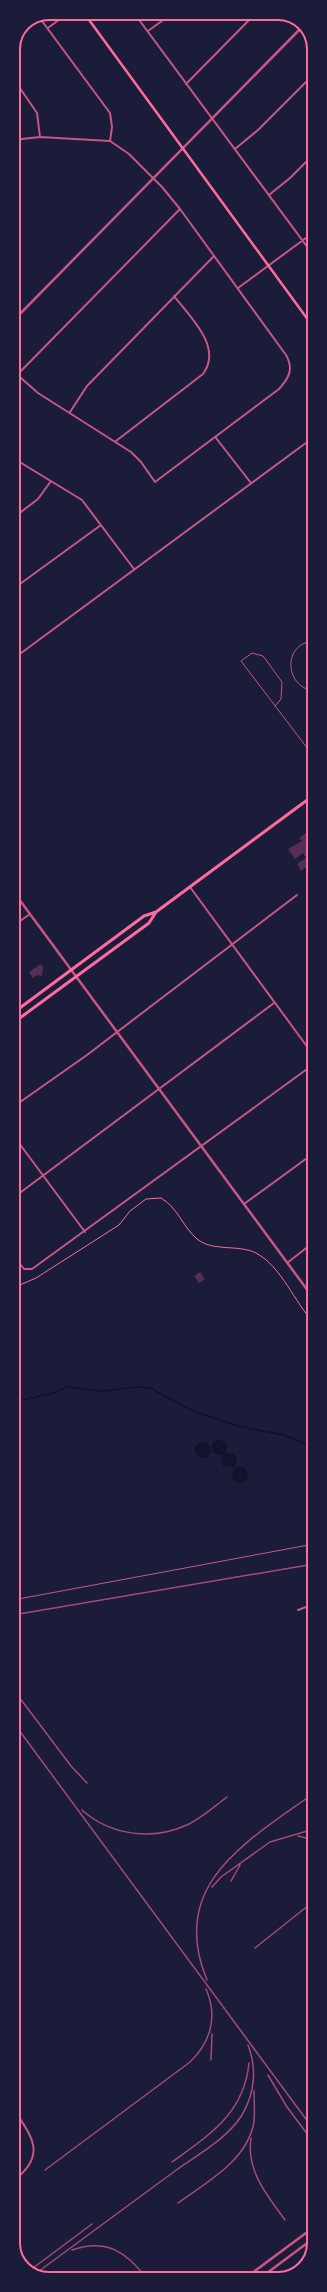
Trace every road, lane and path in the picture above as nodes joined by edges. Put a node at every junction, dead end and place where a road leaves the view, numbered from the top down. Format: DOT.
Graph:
graph roads {
  1 [pos="59,20"];
  2 [pos="89,20"];
  3 [pos="139,20"];
  4 [pos="163,20"];
  5 [pos="249,20"];
  6 [pos="42,21"];
  7 [pos="48,28"];
  8 [pos="300,29"];
  9 [pos="147,31"];
  10 [pos="307,81"];
  11 [pos="186,84"];
  12 [pos="20,88"];
  13 [pos="213,118"];
  14 [pos="40,137"];
  15 [pos="20,139"];
  16 [pos="110,141"];
  17 [pos="183,147"];
  18 [pos="236,149"];
  19 [pos="307,161"];
  20 [pos="153,177"];
  21 [pos="269,195"];
  22 [pos="180,209"];
  23 [pos="307,237"];
  24 [pos="302,240"];
  25 [pos="307,247"];
  26 [pos="214,256"];
  27 [pos="268,265"];
  28 [pos="238,288"];
  29 [pos="174,296"];
  30 [pos="20,313"];
  31 [pos="307,318"];
  32 [pos="20,372"];
  33 [pos="20,378"];
  34 [pos="70,412"];
  35 [pos="216,438"];
  36 [pos="116,441"];
  37 [pos="307,442"];
  38 [pos="20,462"];
  39 [pos="51,481"];
  40 [pos="251,483"];
  41 [pos="20,513"];
  42 [pos="101,524"];
  43 [pos="134,569"];
  44 [pos="20,584"];
  45 [pos="307,642"];
  46 [pos="20,654"];
  47 [pos="307,688"];
  48 [pos="275,706"];
  49 [pos="307,749"];
  50 [pos="307,800"];
  51 [pos="190,887"];
  52 [pos="297,895"];
  53 [pos="20,900"];
  54 [pos="156,912"];
  55 [pos="30,914"];
  56 [pos="20,921"];
  57 [pos="232,945"];
  58 [pos="71,970"];
  59 [pos="76,977"];
  60 [pos="274,1003"];
  61 [pos="20,1008"];
  62 [pos="20,1019"];
  63 [pos="117,1032"];
  64 [pos="307,1047"];
  65 [pos="307,1069"];
  66 [pos="159,1089"];
  67 [pos="20,1102"];
  68 [pos="20,1144"];
  69 [pos="202,1147"];
  70 [pos="307,1158"];
  71 [pos="44,1177"];
  72 [pos="20,1193"];
  73 [pos="244,1204"];
  74 [pos="84,1232"];
  75 [pos="307,1247"];
  76 [pos="287,1263"];
  77 [pos="20,1264"];
  78 [pos="20,1285"];
  79 [pos="307,1290"];
  80 [pos="307,1314"];
  81 [pos="307,1545"];
  82 [pos="20,1599"];
  83 [pos="307,1607"];
  84 [pos="298,1610"];
  85 [pos="20,2119"];
  86 [pos="20,2176"];
  87 [pos="307,2232"];
  88 [pos="307,2243"];
  89 [pos="253,2272"];
  90 [pos="268,2272"];
  1 -- 7 [label="street"];
  2 -- 17 [label="main road"];
  3 -- 9 [label="street"];
  4 -- 9 [label="street"];
  5 -- 11 [label="street"];
  6 -- 7 [label="street"];
  7 -- 16 [label="street"];
  8 -- 13 [label="street"];
  9 -- 11 [label="street"];
  10 -- 18 [label="street"];
  11 -- 13 [label="street"];
  12 -- 14 [label="street"];
  13 -- 17 [label="street"];
  13 -- 18 [label="street"];
  14 -- 15 [label="street"];
  14 -- 16 [label="street"];
  16 -- 20 [label="street"];
  17 -- 20 [label="street"];
  17 -- 27 [label="main road"];
  18 -- 21 [label="street"];
  19 -- 21 [label="street"];
  20 -- 22 [label="street"];
  20 -- 30 [label="street"];
  21 -- 24 [label="street"];
  22 -- 26 [label="street"];
  22 -- 32 [label="street"];
  23 -- 24 [label="street"];
  24 -- 25 [label="street"];
  24 -- 27 [label="street"];
  26 -- 28 [label="street"];
  26 -- 29 [label="street"];
  27 -- 28 [label="street"];
  27 -- 31 [label="main road"];
  28 -- 35 [label="street"];
  29 -- 34 [label="street"];
  29 -- 36 [label="street"];
  33 -- 34 [label="street"];
  34 -- 36 [label="street"];
  35 -- 36 [label="street"];
  35 -- 40 [label="street"];
  37 -- 40 [label="street"];
  38 -- 39 [label="street"];
  39 -- 41 [label="street"];
  39 -- 42 [label="street"];
  40 -- 43 [label="street"];
  42 -- 43 [label="street"];
  42 -- 44 [label="street"];
  43 -- 46 [label="street"];
  45 -- 47 [label="lane"];
  48 -- 48 [label="lane"];
  48 -- 49 [label="lane"];
  50 -- 51 [label="main road"];
  51 -- 54 [label="main road"];
  51 -- 57 [label="street"];
  52 -- 57 [label="street"];
  53 -- 55 [label="street"];
  54 -- 58 [label="main road"];
  54 -- 59 [label="main road"];
  55 -- 56 [label="street"];
  55 -- 58 [label="street"];
  57 -- 60 [label="street"];
  57 -- 63 [label="street"];
  58 -- 59 [label="street"];
  58 -- 61 [label="main road"];
  59 -- 62 [label="main road"];
  59 -- 63 [label="street"];
  60 -- 64 [label="street"];
  60 -- 66 [label="street"];
  63 -- 66 [label="street"];
  63 -- 67 [label="street"];
  65 -- 69 [label="street"];
  66 -- 69 [label="street"];
  66 -- 71 [label="street"];
  68 -- 71 [label="street"];
  69 -- 73 [label="street"];
  69 -- 74 [label="street"];
  70 -- 73 [label="street"];
  71 -- 72 [label="street"];
  71 -- 74 [label="street"];
  73 -- 76 [label="street"];
  74 -- 77 [label="street"];
  75 -- 76 [label="street"];
  76 -- 79 [label="street"];
  78 -- 80 [label="path"];
  81 -- 82 [label="lane"];
  83 -- 84 [label="street"];
  85 -- 86 [label="street"];
  87 -- 89 [label="street"];
  88 -- 90 [label="street"];
}
